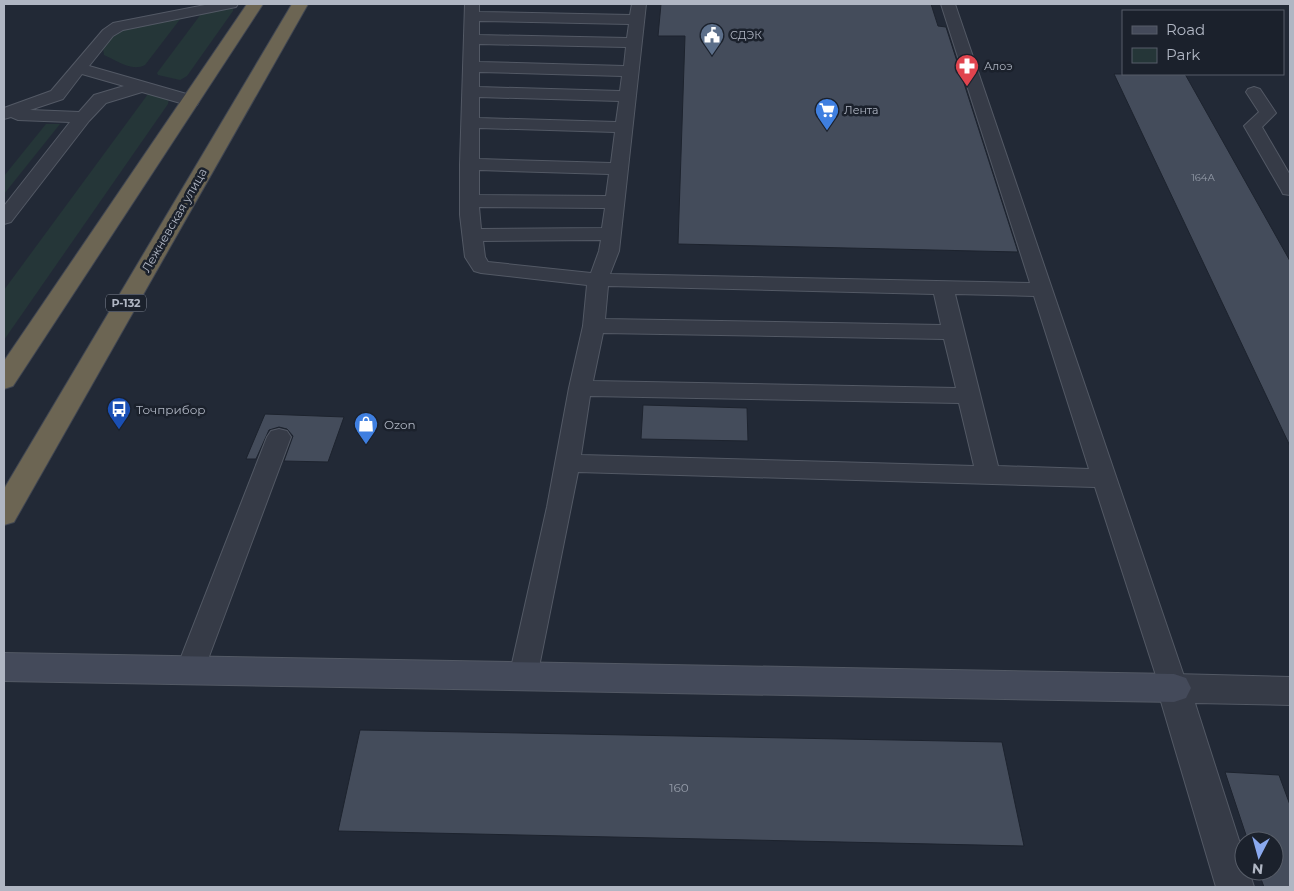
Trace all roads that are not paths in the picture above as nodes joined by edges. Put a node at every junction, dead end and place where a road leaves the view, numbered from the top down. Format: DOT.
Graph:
graph roads {
  1 [pos="231,4"];
  2 [pos="255,4"];
  3 [pos="300,4"];
  4 [pos="948,4"];
  5 [pos="472,10"];
  6 [pos="638,12"];
  7 [pos="472,39"];
  8 [pos="634,43"];
  9 [pos="472,67"];
  10 [pos="79,68"];
  11 [pos="631,71"];
  12 [pos="140,87"];
  13 [pos="472,92"];
  14 [pos="1254,92"];
  15 [pos="628,96"];
  16 [pos="190,101"];
  17 [pos="4,114"];
  18 [pos="82,116"];
  19 [pos="472,123"];
  20 [pos="624,127"];
  21 [pos="469,164"];
  22 [pos="619,169"];
  23 [pos="1290,190"];
  24 [pos="470,200"];
  25 [pos="615,202"];
  26 [pos="4,218"];
  27 [pos="611,234"];
  28 [pos="472,235"];
  29 [pos="598,280"];
  30 [pos="943,288"];
  31 [pos="1041,290"];
  32 [pos="594,326"];
  33 [pos="954,332"];
  34 [pos="4,380"];
  35 [pos="580,388"];
  36 [pos="969,396"];
  37 [pos="280,437"];
  38 [pos="568,463"];
  39 [pos="988,475"];
  40 [pos="1105,478"];
  41 [pos="4,514"];
  42 [pos="4,667"];
  43 [pos="190,670"];
  44 [pos="523,677"];
  45 [pos="1174,688"];
  46 [pos="1289,694"];
  47 [pos="1235,887"];
  1 -- 10 [label="lane"];
  2 -- 16 [label="highway"];
  3 -- 41 [label="highway, Лежневская улица / Р-132"];
  4 -- 31 [label="lane"];
  5 -- 6 [label="lane"];
  5 -- 7 [label="lane"];
  6 -- 8 [label="lane"];
  7 -- 8 [label="lane"];
  7 -- 9 [label="lane"];
  8 -- 11 [label="lane"];
  9 -- 11 [label="lane"];
  9 -- 13 [label="lane"];
  10 -- 12 [label="lane"];
  10 -- 17 [label="lane"];
  11 -- 15 [label="lane"];
  12 -- 16 [label="lane"];
  12 -- 18 [label="lane"];
  13 -- 15 [label="lane"];
  13 -- 19 [label="lane"];
  14 -- 23 [label="lane"];
  15 -- 20 [label="lane"];
  16 -- 34 [label="highway"];
  17 -- 18 [label="lane"];
  18 -- 26 [label="lane"];
  19 -- 20 [label="lane"];
  19 -- 21 [label="lane"];
  20 -- 22 [label="lane"];
  21 -- 22 [label="lane"];
  21 -- 24 [label="lane"];
  22 -- 25 [label="lane"];
  24 -- 25 [label="lane"];
  24 -- 28 [label="lane"];
  25 -- 27 [label="lane"];
  27 -- 28 [label="lane"];
  27 -- 29 [label="lane"];
  28 -- 29 [label="lane"];
  29 -- 30 [label="lane"];
  29 -- 32 [label="lane"];
  30 -- 31 [label="lane"];
  30 -- 33 [label="lane"];
  31 -- 40 [label="lane"];
  32 -- 33 [label="lane"];
  32 -- 35 [label="lane"];
  33 -- 36 [label="lane"];
  35 -- 36 [label="lane"];
  35 -- 38 [label="lane"];
  36 -- 39 [label="lane"];
  37 -- 43 [label="lane"];
  38 -- 39 [label="lane"];
  38 -- 44 [label="lane"];
  39 -- 40 [label="lane"];
  40 -- 45 [label="lane"];
  42 -- 43 [label="street"];
  43 -- 44 [label="street"];
  44 -- 45 [label="street"];
  45 -- 46 [label="street"];
  45 -- 47 [label="street"];
}
